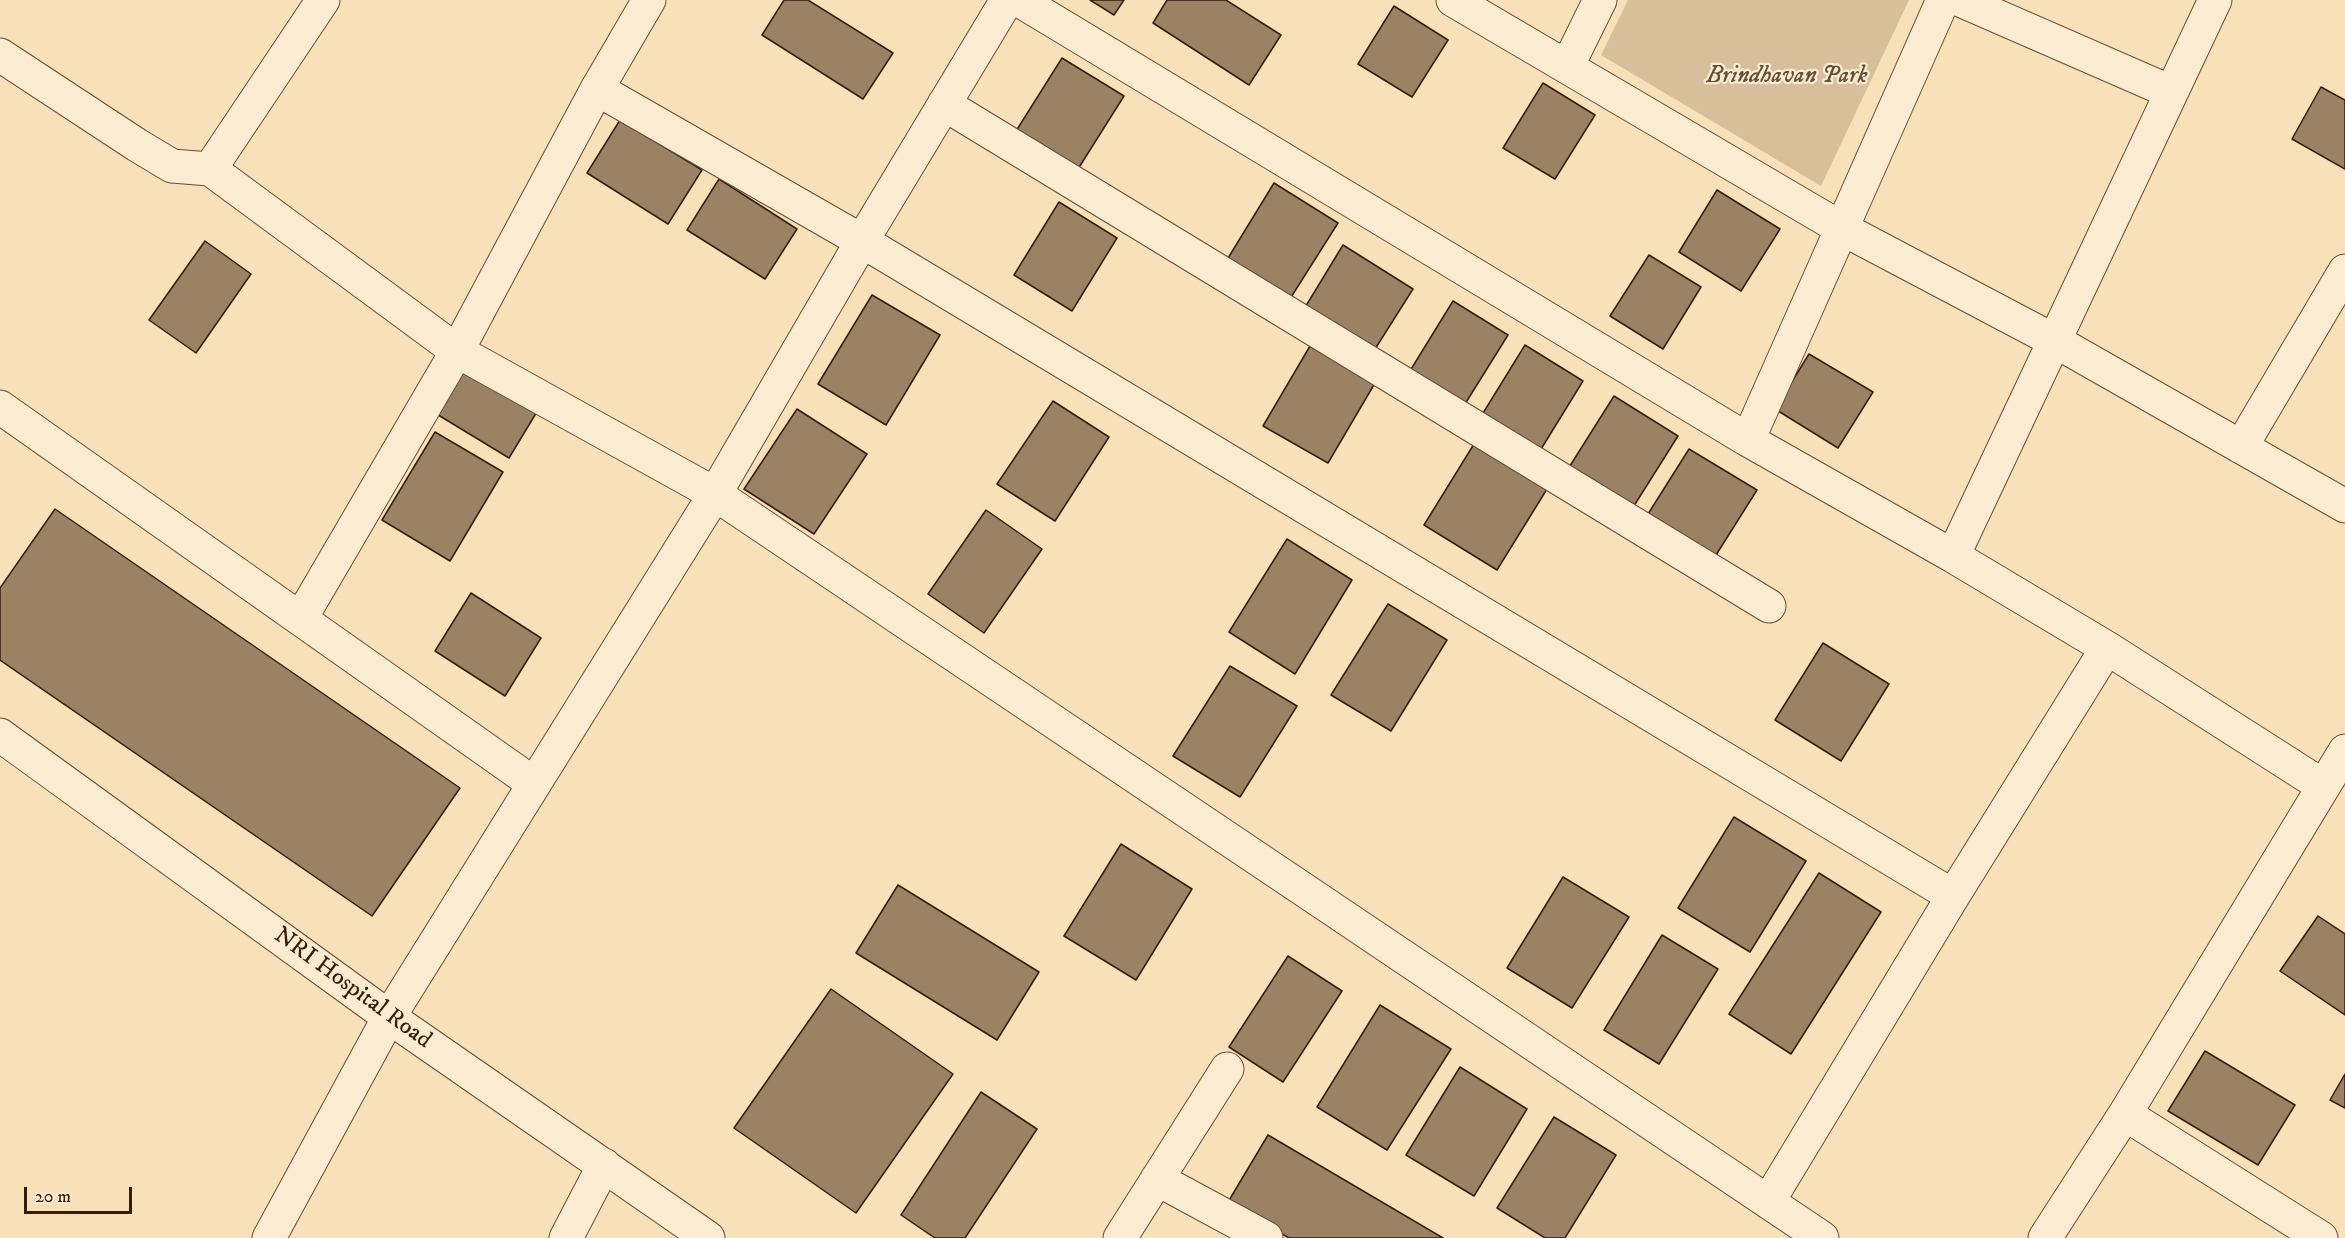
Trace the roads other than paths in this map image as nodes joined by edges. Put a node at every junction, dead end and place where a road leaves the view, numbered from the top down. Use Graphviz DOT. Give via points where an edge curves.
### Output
graph roads {
  1 [pos="323,0"];
  2 [pos="649,0"];
  3 [pos="1007,0"];
  4 [pos="1019,0"];
  5 [pos="1453,0"];
  6 [pos="1600,0"];
  7 [pos="1943,0"];
  8 [pos="1960,0"];
  9 [pos="2215,0"];
  10 [pos="0,55"];
  11 [pos="1567,67"];
  12 [pos="597,89"];
  13 [pos="2171,93"];
  14 [pos="944,104"];
  15 [pos="210,169"];
  16 [pos="1841,228"];
  17 [pos="862,241"];
  18 [pos="2345,271"];
  19 [pos="2055,341"];
  20 [pos="457,351"];
  21 [pos="0,407"];
  22 [pos="1748,440"];
  23 [pos="2241,447"];
  24 [pos="715,494"];
  25 [pos="2345,506"];
  26 [pos="1953,556"];
  27 [pos="1769,606"];
  28 [pos="301,618"];
  29 [pos="2107,648"];
  30 [pos="0,737"];
  31 [pos="2345,751"];
  32 [pos="533,783"];
  33 [pos="2323,786"];
  34 [pos="1953,896"];
  35 [pos="389,1017"];
  36 [pos="1227,1069"];
  37 [pos="2125,1114"];
  38 [pos="604,1165"];
  39 [pos="1157,1179"];
  40 [pos="1768,1202"];
  41 [pos="269,1238"];
  42 [pos="566,1238"];
  43 [pos="708,1238"];
  44 [pos="1120,1238"];
  45 [pos="1266,1238"];
  46 [pos="1822,1238"];
  47 [pos="2045,1238"];
  48 [pos="2321,1238"];
  1 -- 15 [label="street"];
  2 -- 12 [label="street"];
  3 -- 14 [label="street"];
  4 -- 22 [label="street"];
  5 -- 11 [label="street"];
  6 -- 11 [label="street"];
  7 -- 16 [label="street"];
  8 -- 13 [label="street"];
  9 -- 13 [label="street"];
  10 -- 15 [label="street" via="172,166"];
  11 -- 16 [label="street"];
  12 -- 17 [label="street"];
  12 -- 20 [label="street"];
  13 -- 19 [label="street"];
  14 -- 17 [label="street"];
  14 -- 27 [label="street"];
  15 -- 20 [label="street"];
  16 -- 19 [label="street"];
  16 -- 22 [label="street"];
  17 -- 24 [label="street"];
  17 -- 34 [label="street"];
  18 -- 23 [label="street"];
  19 -- 23 [label="street"];
  19 -- 26 [label="street"];
  20 -- 24 [label="street"];
  20 -- 28 [label="street"];
  21 -- 28 [label="street"];
  22 -- 26 [label="street"];
  23 -- 25 [label="street"];
  24 -- 32 [label="street"];
  24 -- 40 [label="street"];
  26 -- 29 [label="street"];
  28 -- 32 [label="street"];
  29 -- 33 [label="street"];
  29 -- 34 [label="street"];
  30 -- 35 [label="street, NRI Hospital Road"];
  31 -- 33 [label="street"];
  32 -- 35 [label="street"];
  33 -- 37 [label="street"];
  34 -- 40 [label="street"];
  35 -- 38 [label="street, NRI Hospital Road"];
  35 -- 41 [label="street"];
  36 -- 39 [label="street"];
  37 -- 47 [label="street"];
  37 -- 48 [label="street"];
  38 -- 42 [label="street"];
  38 -- 43 [label="street, NRI Hospital Road"];
  39 -- 44 [label="street"];
  39 -- 45 [label="street"];
  40 -- 46 [label="street"];
}
